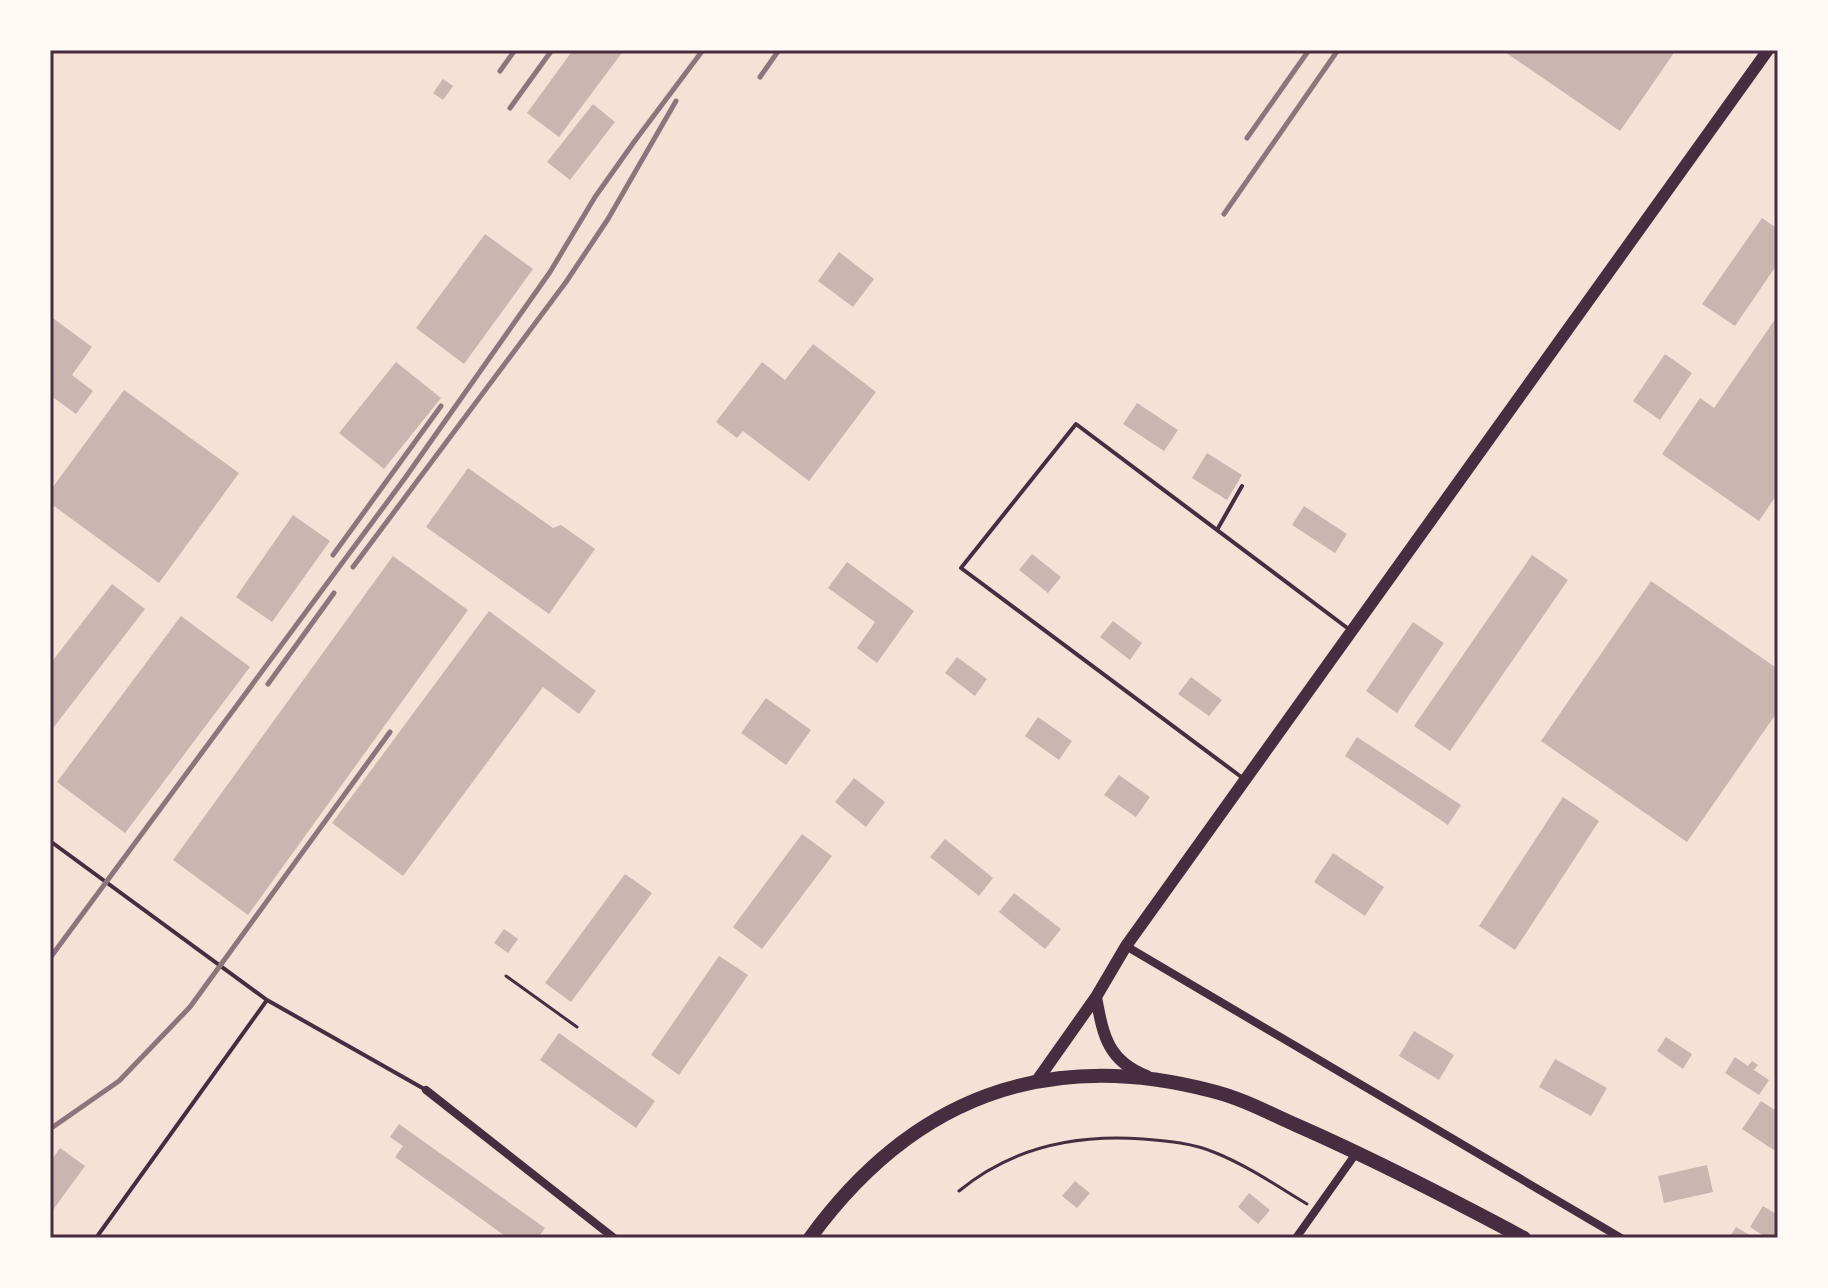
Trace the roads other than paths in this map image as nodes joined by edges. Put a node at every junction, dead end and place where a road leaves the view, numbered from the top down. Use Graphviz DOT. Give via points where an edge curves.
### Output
graph roads {
  1 [pos="1768,50"];
  2 [pos="1242,486"];
  3 [pos="1217,530"];
  4 [pos="1352,631"];
  5 [pos="1246,780"];
  6 [pos="50,841"];
  7 [pos="1126,946"];
  8 [pos="1096,997"];
  9 [pos="267,1000"];
  10 [pos="1153,1078"];
  11 [pos="1036,1082"];
  12 [pos="426,1090"];
  13 [pos="1357,1152"];
  14 [pos="96,1238"];
  15 [pos="614,1238"];
  16 [pos="810,1238"];
  17 [pos="1296,1238"];
  18 [pos="1524,1238"];
  19 [pos="1621,1238"];
  1 -- 4 [label="main road"];
  2 -- 3 [label="lane"];
  3 -- 4 [label="lane"];
  3 -- 5 [label="lane" via="1076,424 961,568"];
  4 -- 5 [label="main road"];
  5 -- 7 [label="main road"];
  6 -- 9 [label="lane"];
  7 -- 8 [label="main road"];
  7 -- 19 [label="street"];
  8 -- 10 [label="main road" via="1111,1049 1135,1071"];
  8 -- 11 [label="main road"];
  9 -- 12 [label="lane"];
  9 -- 14 [label="lane"];
  10 -- 11 [label="main road" via="1098,1075"];
  10 -- 13 [label="main road" via="1214,1091"];
  11 -- 16 [label="main road" via="977,1098 918,1131 865,1174"];
  12 -- 15 [label="street"];
  13 -- 17 [label="street"];
  13 -- 18 [label="main road"];
}
